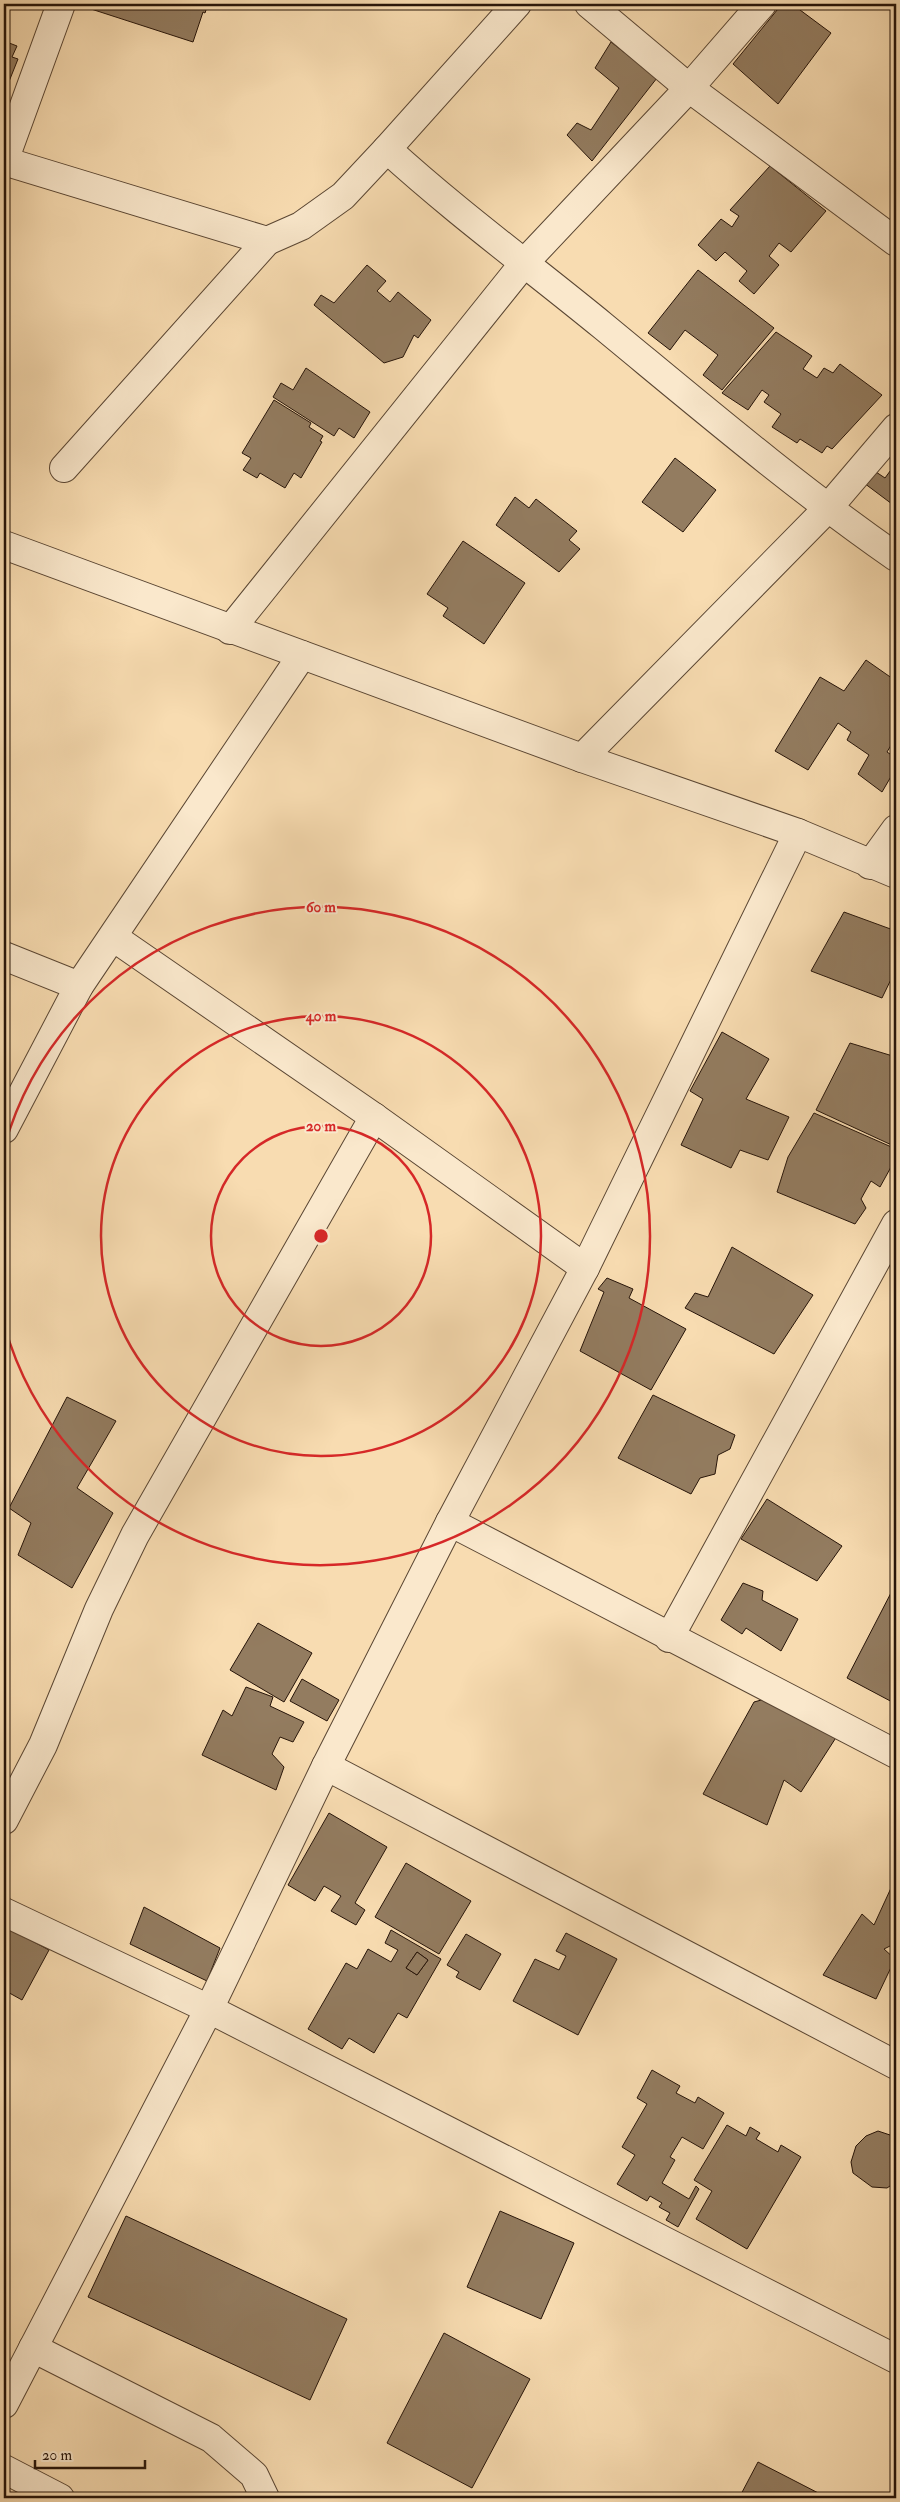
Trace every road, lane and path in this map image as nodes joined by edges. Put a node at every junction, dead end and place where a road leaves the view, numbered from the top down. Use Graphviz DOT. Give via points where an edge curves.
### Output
graph roads {
  1 [pos="61,4"];
  2 [pos="517,4"];
  3 [pos="589,4"];
  4 [pos="762,4"];
  5 [pos="689,88"];
  6 [pos="387,149"];
  7 [pos="4,161"];
  8 [pos="267,241"];
  9 [pos="896,242"];
  10 [pos="525,262"];
  11 [pos="896,428"];
  12 [pos="64,468"];
  13 [pos="827,509"];
  14 [pos="4,545"];
  15 [pos="896,557"];
  16 [pos="230,630"];
  17 [pos="302,654"];
  18 [pos="582,758"];
  19 [pos="896,829"];
  20 [pos="798,834"];
  21 [pos="870,865"];
  22 [pos="896,874"];
  23 [pos="113,937"];
  24 [pos="4,956"];
  25 [pos="79,986"];
  26 [pos="374,1117"];
  27 [pos="4,1129"];
  28 [pos="896,1224"];
  29 [pos="585,1268"];
  30 [pos="450,1522"];
  31 [pos="669,1638"];
  32 [pos="896,1754"];
  33 [pos="326,1766"];
  34 [pos="4,1820"];
  35 [pos="4,1912"];
  36 [pos="209,2009"];
  37 [pos="896,2065"];
  38 [pos="33,2348"];
  39 [pos="896,2359"];
  40 [pos="4,2404"];
  41 [pos="4,2469"];
  42 [pos="60,2498"];
  43 [pos="265,2498"];
  1 -- 7 [label="street"];
  2 -- 6 [label="street"];
  3 -- 5 [label="street"];
  4 -- 5 [label="street"];
  5 -- 9 [label="street"];
  5 -- 10 [label="street"];
  6 -- 8 [label="street" via="343,196 301,226"];
  6 -- 10 [label="street" via="434,192"];
  7 -- 8 [label="street"];
  8 -- 12 [label="street"];
  10 -- 13 [label="street"];
  10 -- 16 [label="street"];
  11 -- 13 [label="street"];
  13 -- 15 [label="street"];
  13 -- 18 [label="street"];
  14 -- 16 [label="street"];
  16 -- 17 [label="street"];
  17 -- 18 [label="street"];
  17 -- 23 [label="street"];
  18 -- 20 [label="street"];
  19 -- 21 [label="street"];
  20 -- 21 [label="street"];
  20 -- 29 [label="street"];
  21 -- 22 [label="street"];
  23 -- 25 [label="street"];
  23 -- 26 [label="street"];
  24 -- 25 [label="street"];
  25 -- 27 [label="street"];
  26 -- 29 [label="street"];
  26 -- 34 [label="street" via="135,1535 43,1745"];
  28 -- 31 [label="street"];
  29 -- 30 [label="street"];
  30 -- 31 [label="street"];
  30 -- 33 [label="street"];
  31 -- 32 [label="street"];
  33 -- 36 [label="street"];
  33 -- 37 [label="street"];
  35 -- 36 [label="street"];
  36 -- 38 [label="street"];
  36 -- 39 [label="street"];
  38 -- 40 [label="street"];
  38 -- 43 [label="street" via="211,2438 254,2475"];
  41 -- 42 [label="street"];
}
